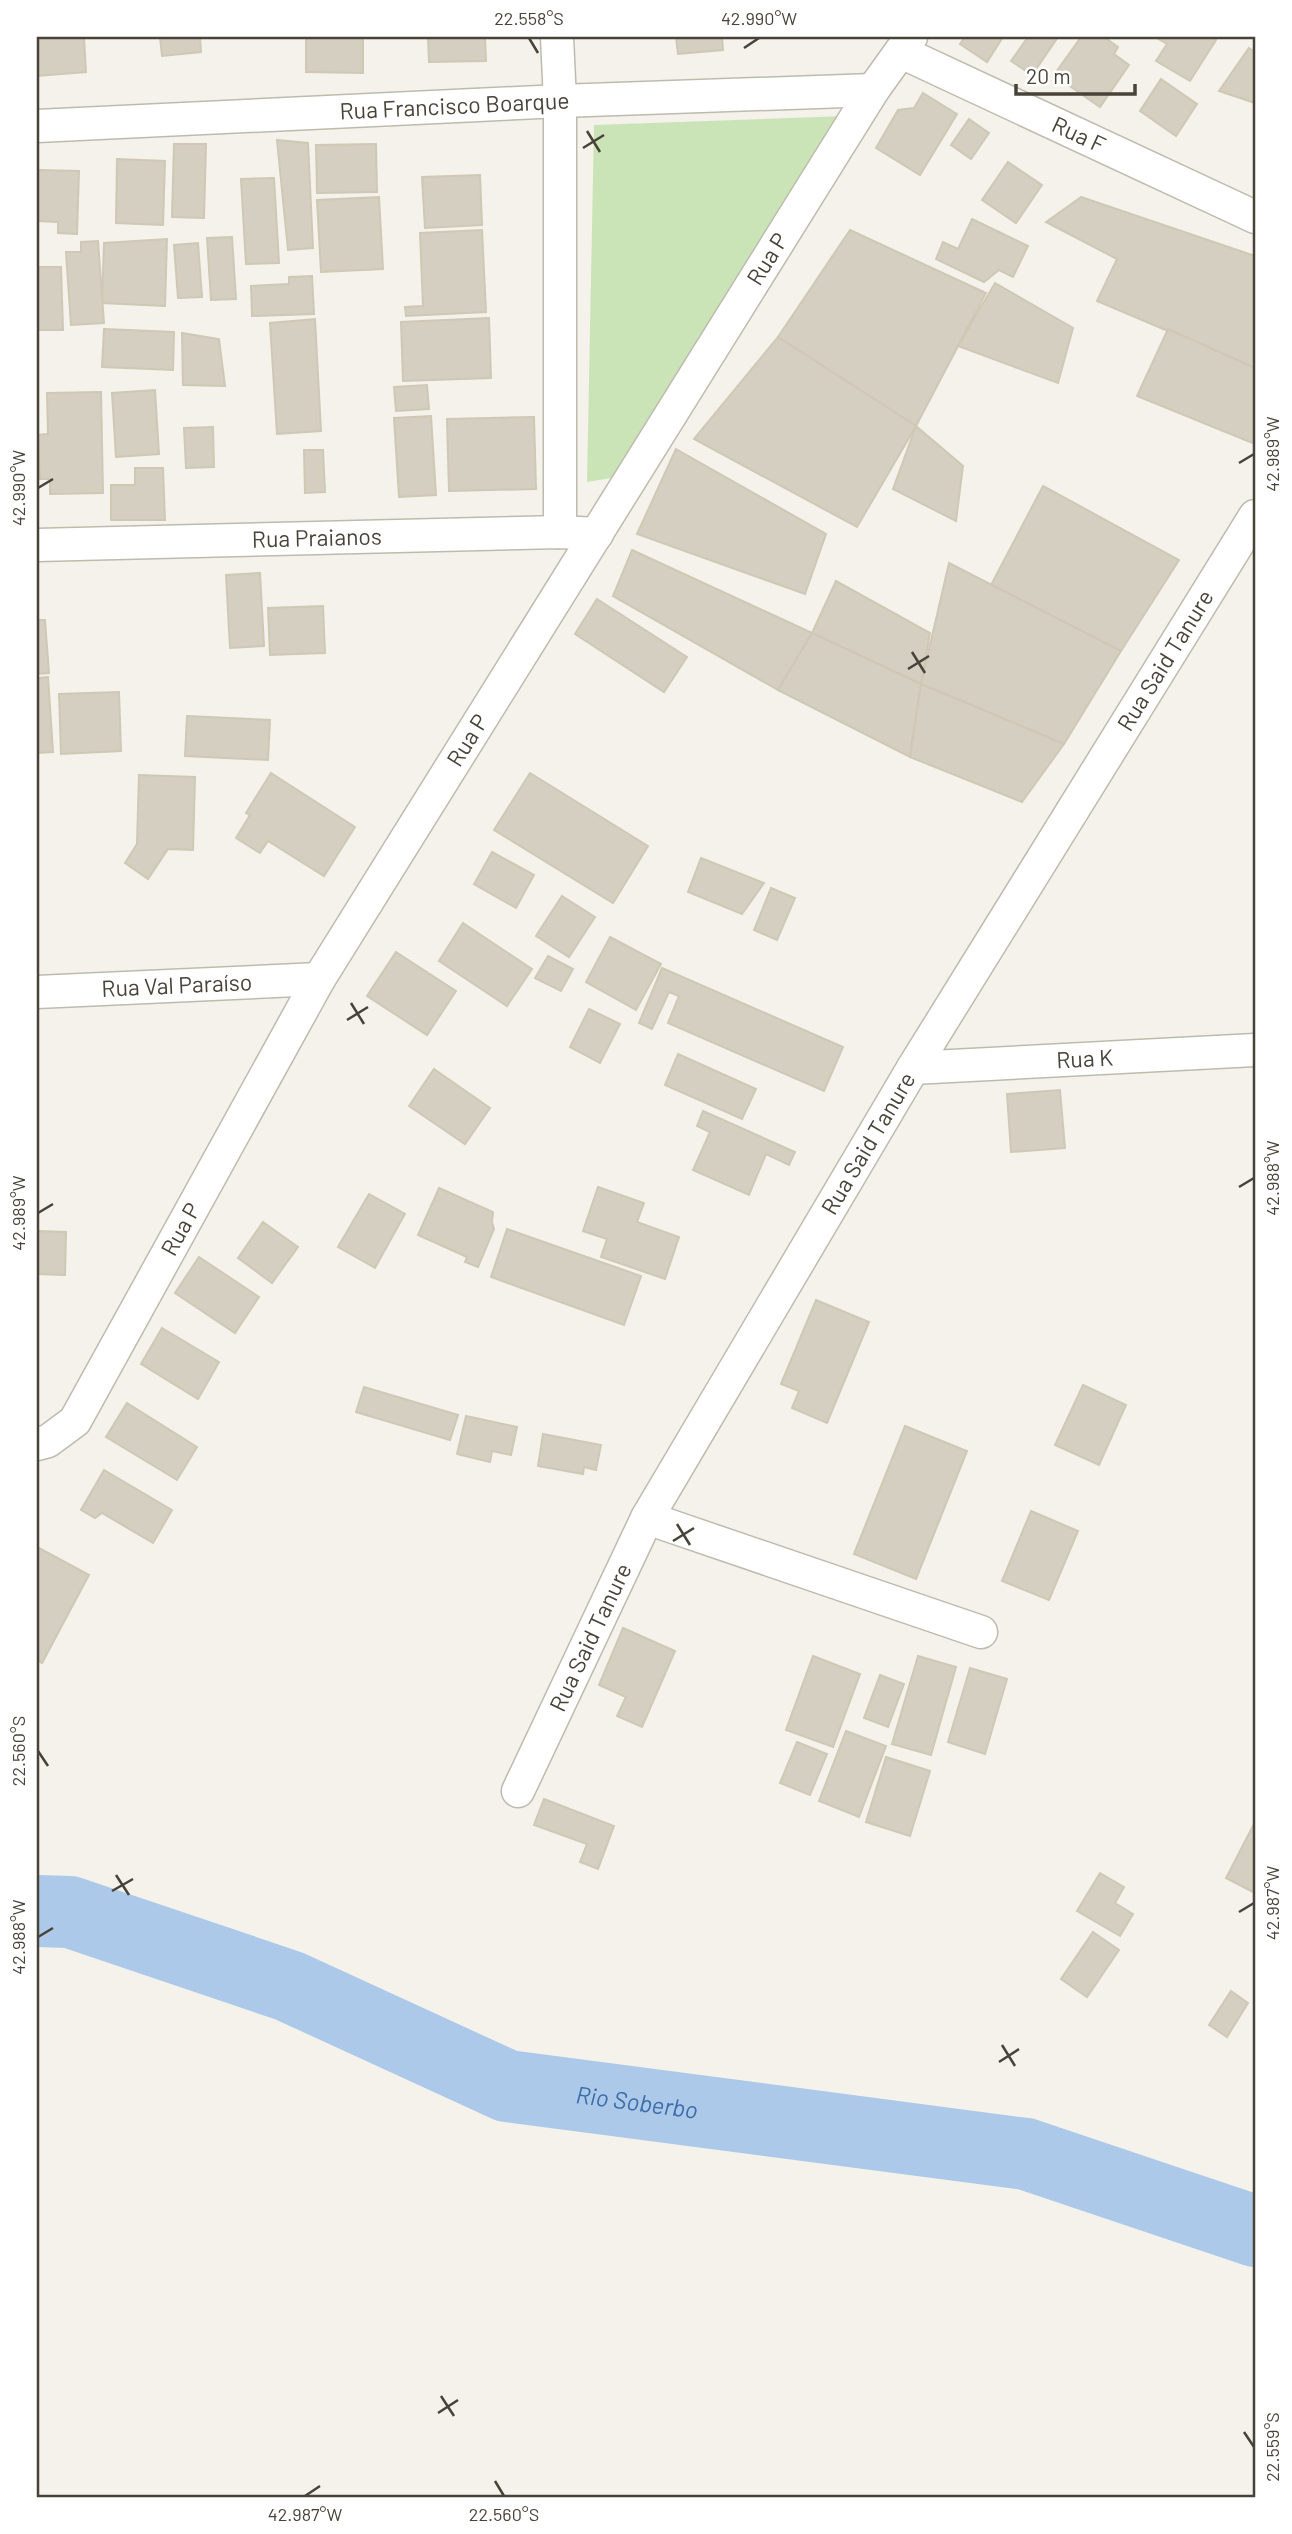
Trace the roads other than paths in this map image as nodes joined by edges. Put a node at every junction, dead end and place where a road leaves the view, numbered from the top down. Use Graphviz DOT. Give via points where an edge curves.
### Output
graph roads {
  1 [pos="557,37"];
  2 [pos="906,45"];
  3 [pos="873,90"];
  4 [pos="561,101"];
  5 [pos="37,127"];
  6 [pos="1255,217"];
  7 [pos="1255,516"];
  8 [pos="560,532"];
  9 [pos="597,534"];
  10 [pos="37,545"];
  11 [pos="318,979"];
  12 [pos="37,992"];
  13 [pos="1255,1050"];
  14 [pos="913,1068"];
  15 [pos="37,1444"];
  16 [pos="647,1518"];
  17 [pos="981,1632"];
  18 [pos="519,1791"];
  1 -- 4 [label="street"];
  2 -- 3 [label="street, Rua P"];
  2 -- 6 [label="street, Rua F"];
  3 -- 4 [label="street, Rua Francisco Boarque"];
  3 -- 9 [label="street, Rua P"];
  4 -- 5 [label="street, Rua Francisco Boarque"];
  4 -- 8 [label="street"];
  7 -- 14 [label="street, Rua Said Tanure"];
  8 -- 9 [label="street, Rua Praianos"];
  8 -- 10 [label="street, Rua Praianos"];
  9 -- 11 [label="street, Rua P"];
  11 -- 12 [label="street, Rua Val Paraíso"];
  11 -- 15 [label="street, Rua P" via="75,1421"];
  13 -- 14 [label="street, Rua K"];
  14 -- 16 [label="street, Rua Said Tanure"];
  16 -- 17 [label="street"];
  16 -- 18 [label="street, Rua Said Tanure"];
}
